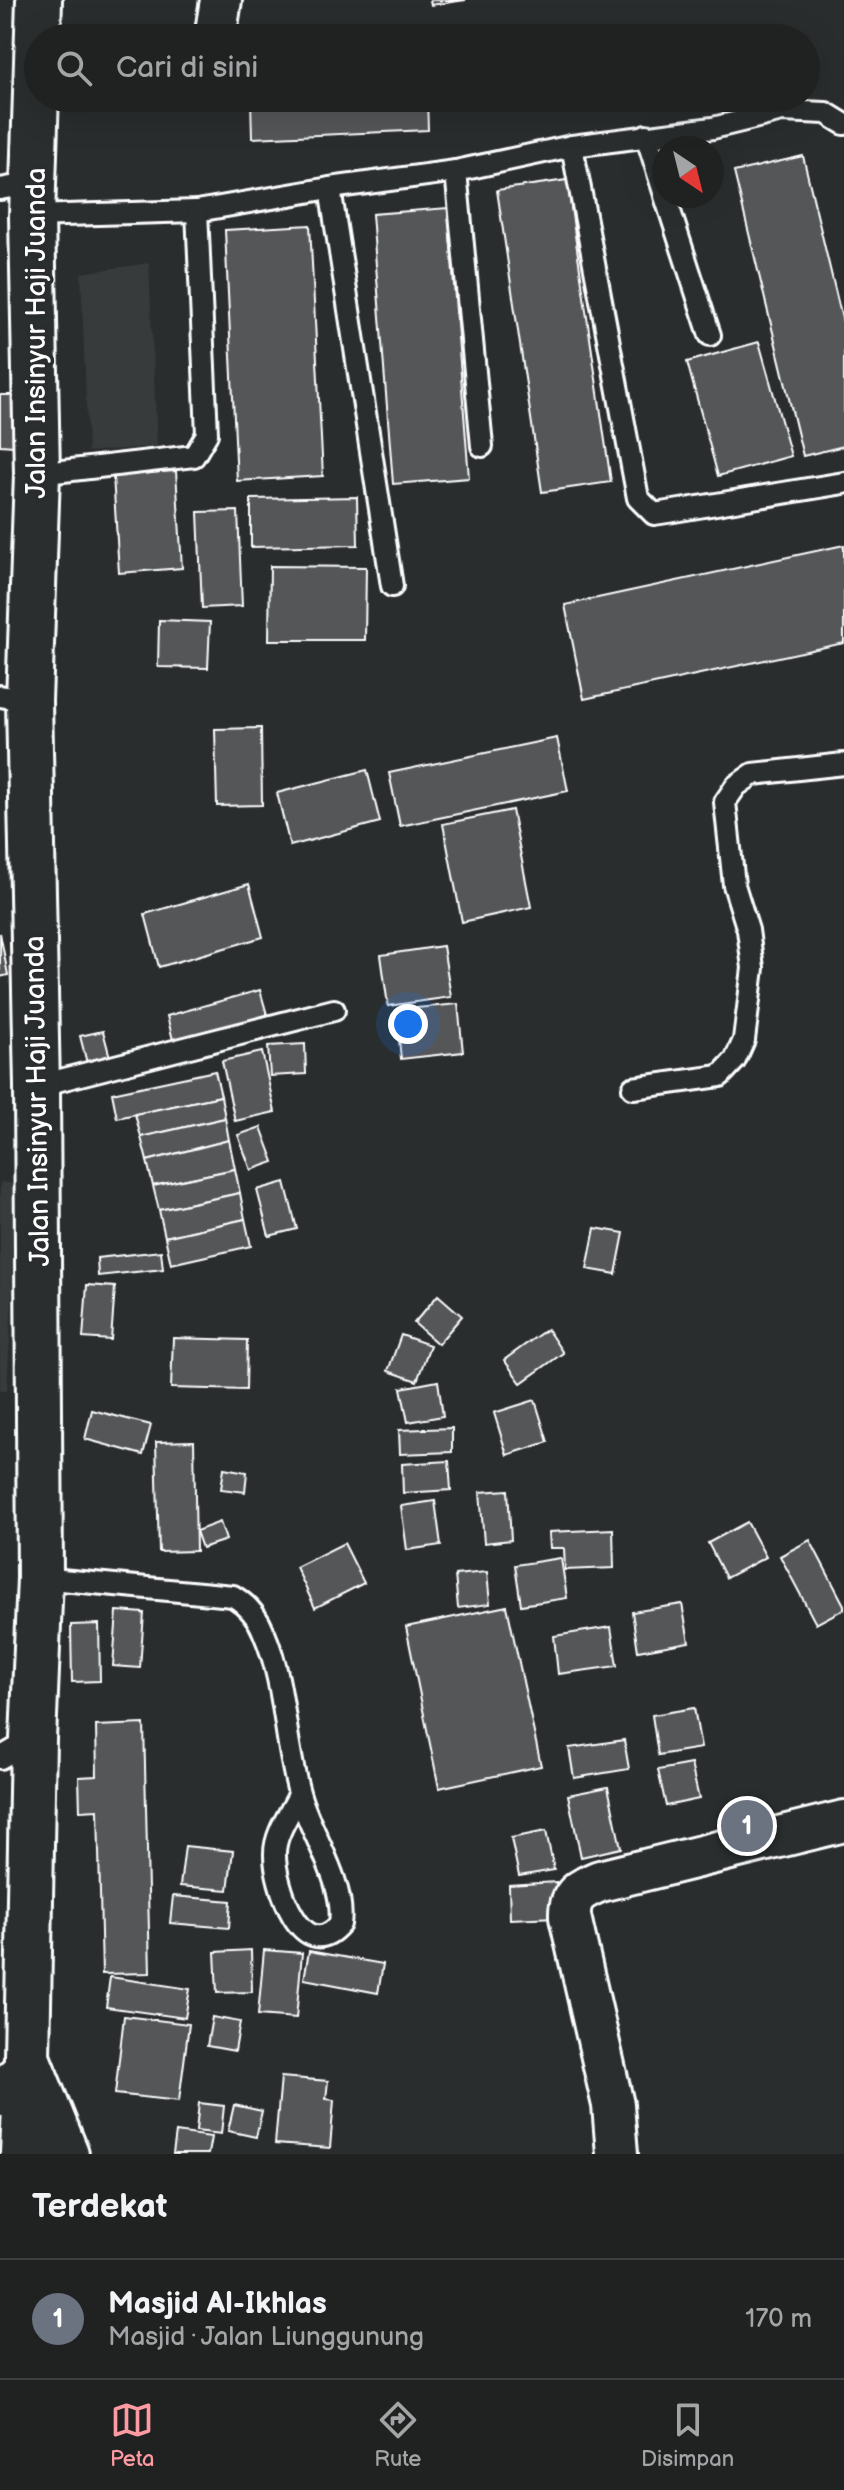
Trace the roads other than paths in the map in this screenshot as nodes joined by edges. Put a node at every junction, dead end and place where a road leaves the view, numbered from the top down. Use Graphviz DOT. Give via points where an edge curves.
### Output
graph roads {
  1 [pos="39,0"];
  2 [pos="221,0"];
  3 [pos="37,24"];
  4 [pos="217,24"];
  5 [pos="29,112"];
  6 [pos="778,112"];
  7 [pos="804,112"];
  8 [pos="844,124"];
  9 [pos="646,135"];
  10 [pos="572,146"];
  11 [pos="652,154"];
  12 [pos="456,171"];
  13 [pos="330,188"];
  14 [pos="22,196"];
  15 [pos="669,208"];
  16 [pos="197,211"];
  17 [pos="710,335"];
  18 [pos="482,446"];
  19 [pos="37,474"];
  20 [pos="844,483"];
  21 [pos="392,586"];
  22 [pos="14,699"];
  23 [pos="844,764"];
  24 [pos="334,1010"];
  25 [pos="37,1086"];
  26 [pos="633,1088"];
  27 [pos="40,1578"];
  28 [pos="16,1748"];
  29 [pos="299,1795"];
  30 [pos="844,1821"];
  31 [pos="17,2074"];
  32 [pos="23,2154"];
  33 [pos="66,2154"];
  34 [pos="617,2154"];
  1 -- 3 [label="main road, Jalan Insinyur Haji Juanda"];
  2 -- 4 [label="street"];
  5 -- 14 [label="main road, Jalan Insinyur Haji Juanda"];
  6 -- 9 [label="lane" via="713,128"];
  7 -- 8 [label="lane" via="826,113"];
  9 -- 10 [label="lane"];
  9 -- 11 [label="lane"];
  10 -- 12 [label="lane"];
  10 -- 20 [label="lane" via="638,498 645,507 654,514"];
  12 -- 13 [label="lane"];
  12 -- 18 [label="lane"];
  13 -- 16 [label="lane"];
  13 -- 21 [label="lane"];
  14 -- 16 [label="lane"];
  14 -- 19 [label="main road, Jalan Insinyur Haji Juanda"];
  15 -- 17 [label="lane"];
  16 -- 19 [label="lane" via="207,434 194,456"];
  19 -- 22 [label="main road, Jalan Insinyur Haji Juanda"];
  22 -- 25 [label="main road, Jalan Insinyur Haji Juanda"];
  23 -- 26 [label="lane" via="753,774 725,802 734,885 753,968 744,1040 720,1076"];
  24 -- 25 [label="lane"];
  25 -- 27 [label="main road, Jalan Insinyur Haji Juanda"];
  27 -- 28 [label="main road, Jalan Insinyur Haji Juanda"];
  27 -- 29 [label="lane" via="233,1596 246,1604 271,1651"];
  28 -- 31 [label="main road, Jalan Insinyur Haji Juanda"];
  29 -- 29 [label="lane" via="276,1842 276,1866 293,1920 322,1937 340,1924 340,1900"];
  30 -- 34 [label="street" via="600,1881 576,1893 570,1917 613,2105"];
  31 -- 32 [label="main road, Jalan Insinyur Haji Juanda"];
  31 -- 33 [label="main road"];
}
